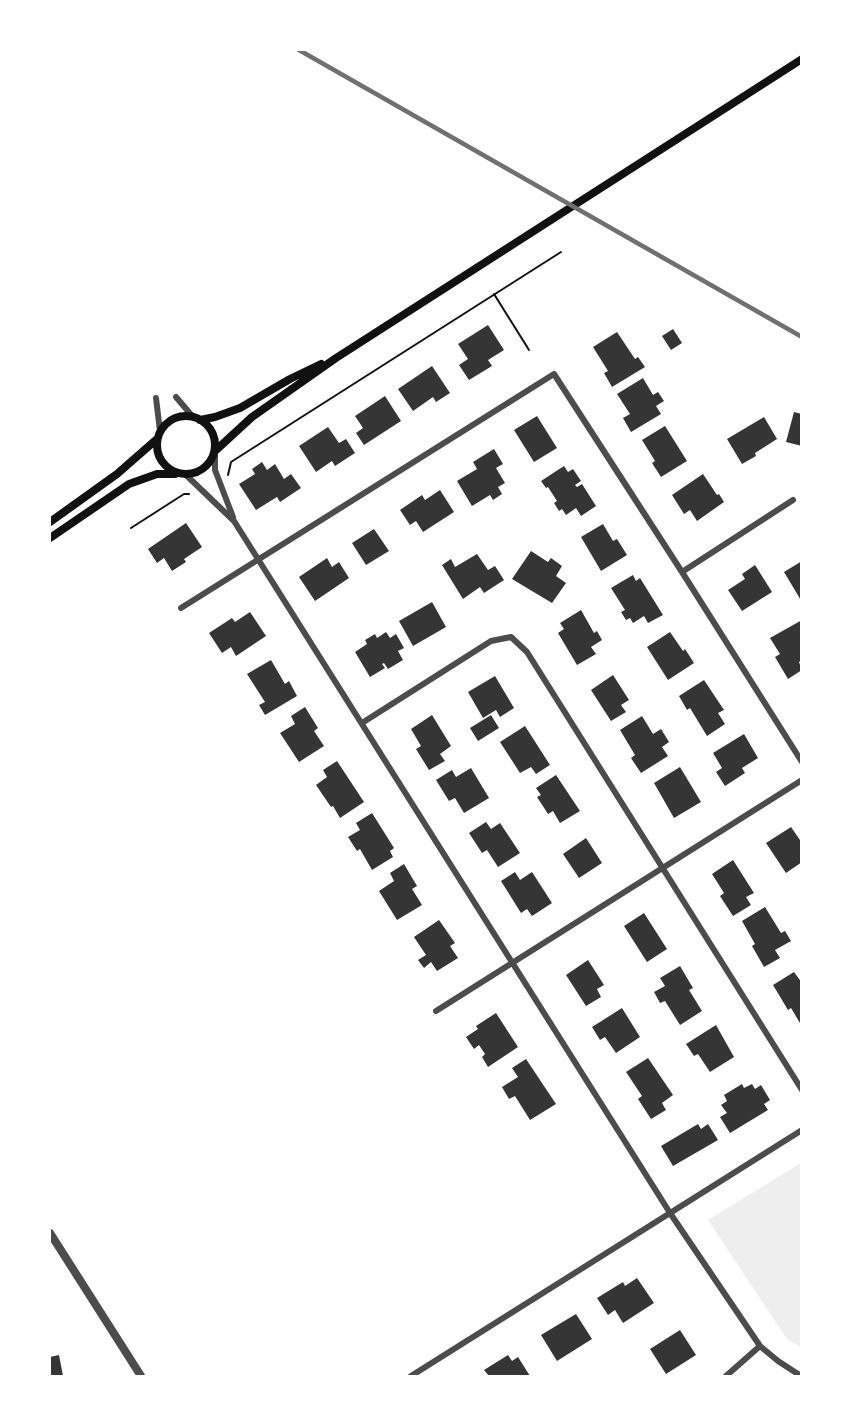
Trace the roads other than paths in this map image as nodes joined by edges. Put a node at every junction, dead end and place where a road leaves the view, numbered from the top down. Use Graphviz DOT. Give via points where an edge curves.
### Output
graph roads {
  1 [pos="801,59"];
  2 [pos="336,358"];
  3 [pos="176,397"];
  4 [pos="156,398"];
  5 [pos="197,418"];
  6 [pos="159,435"];
  7 [pos="215,451"];
  8 [pos="182,474"];
  9 [pos="793,500"];
  10 [pos="234,520"];
  11 [pos="50,522"];
  12 [pos="50,538"];
  13 [pos="259,559"];
  14 [pos="682,572"];
  15 [pos="181,609"];
  16 [pos="362,723"];
  17 [pos="801,762"];
  18 [pos="801,780"];
  19 [pos="662,869"];
  20 [pos="512,963"];
  21 [pos="436,1011"];
  22 [pos="801,1090"];
  23 [pos="801,1130"];
  24 [pos="670,1212"];
  25 [pos="50,1233"];
  26 [pos="760,1346"];
  27 [pos="141,1377"];
  28 [pos="411,1377"];
  29 [pos="726,1377"];
  30 [pos="801,1377"];
  1 -- 2 [label="main road"];
  2 -- 5 [label="main road" via="290,378 235,411"];
  2 -- 7 [label="main road" via="252,417"];
  3 -- 5 [label="street"];
  4 -- 6 [label="street"];
  5 -- 6 [label="main road" via="171,420"];
  5 -- 7 [label="main road" via="211,429"];
  6 -- 8 [label="main road" via="156,446 160,460 171,471"];
  6 -- 11 [label="main road" via="117,474"];
  7 -- 8 [label="main road" via="201,470"];
  7 -- 10 [label="street" via="214,470"];
  8 -- 10 [label="street"];
  8 -- 12 [label="main road" via="157,474 129,484"];
  9 -- 14 [label="street"];
  10 -- 13 [label="street"];
  13 -- 14 [label="street" via="554,374"];
  13 -- 15 [label="street"];
  13 -- 16 [label="street"];
  14 -- 17 [label="street"];
  16 -- 19 [label="street" via="491,641 511,637 527,652"];
  16 -- 20 [label="street"];
  18 -- 19 [label="street"];
  19 -- 20 [label="street"];
  19 -- 22 [label="street"];
  20 -- 21 [label="street"];
  20 -- 24 [label="street"];
  23 -- 24 [label="street"];
  24 -- 26 [label="street"];
  24 -- 28 [label="street"];
  25 -- 27 [label="street"];
  26 -- 29 [label="street"];
  26 -- 30 [label="street"];
}
